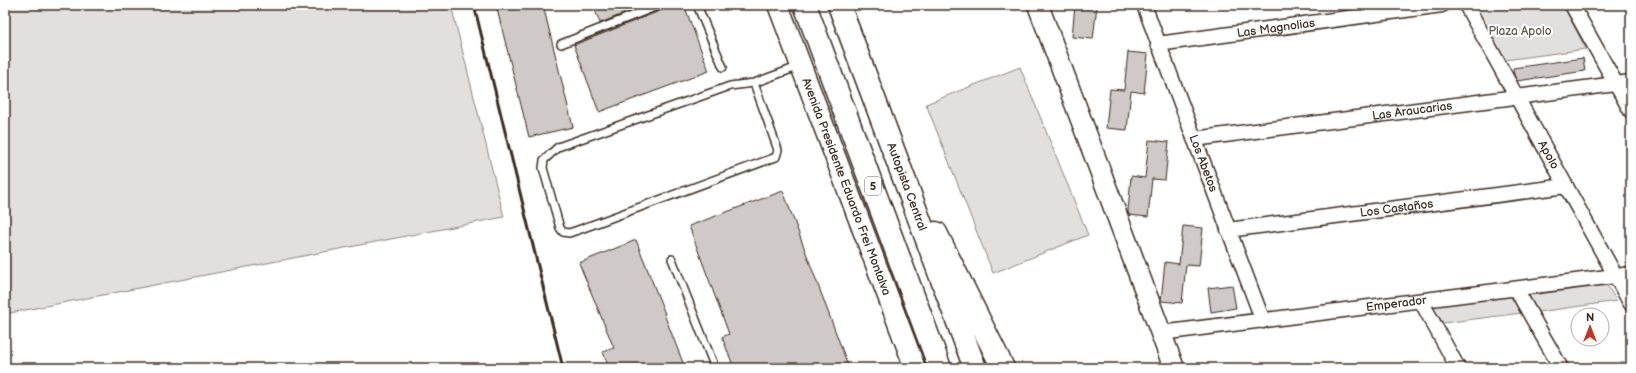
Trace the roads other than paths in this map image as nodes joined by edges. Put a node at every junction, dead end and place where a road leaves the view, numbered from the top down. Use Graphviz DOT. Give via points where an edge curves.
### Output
graph roads {
  1 [pos="660,5"];
  2 [pos="697,5"];
  3 [pos="778,5"];
  4 [pos="806,5"];
  5 [pos="839,5"];
  6 [pos="1038,5"];
  7 [pos="1144,5"];
  8 [pos="1442,5"];
  9 [pos="1466,5"];
  10 [pos="1572,5"];
  11 [pos="560,44"];
  12 [pos="1158,44"];
  13 [pos="800,66"];
  14 [pos="723,67"];
  15 [pos="1631,82"];
  16 [pos="754,83"];
  17 [pos="1616,83"];
  18 [pos="1516,96"];
  19 [pos="1631,111"];
  20 [pos="1194,139"];
  21 [pos="906,183"];
  22 [pos="1566,186"];
  23 [pos="1228,230"];
  24 [pos="672,258"];
  25 [pos="1631,274"];
  26 [pos="1615,276"];
  27 [pos="1516,289"];
  28 [pos="1421,301"];
  29 [pos="1631,304"];
  30 [pos="1262,321"];
  31 [pos="1161,333"];
  32 [pos="715,368"];
  33 [pos="915,368"];
  34 [pos="940,368"];
  35 [pos="975,368"];
  36 [pos="1003,368"];
  37 [pos="1174,368"];
  38 [pos="1458,368"];
  39 [pos="1561,368"];
  1 -- 11 [label="lane"];
  2 -- 14 [label="lane"];
  3 -- 13 [label="main road, Avenida Presidente Eduardo Frei Montalva"];
  4 -- 34 [label="highway, 5"];
  5 -- 21 [label="highway, Autopista Central"];
  6 -- 31 [label="main road"];
  7 -- 12 [label="street, Los Abetos"];
  8 -- 12 [label="street, Las Magnolias"];
  9 -- 18 [label="street, Apolo"];
  10 -- 17 [label="street"];
  12 -- 20 [label="street, Los Abetos"];
  13 -- 16 [label="lane"];
  13 -- 33 [label="main road, Avenida Presidente Eduardo Frei Montalva"];
  15 -- 17 [label="street, Las Araucarias"];
  16 -- 16 [label="lane" via="778,150 776,157 578,230 562,232 543,168 544,160 550,153 558,147 730,86"];
  17 -- 18 [label="street, Las Araucarias"];
  17 -- 19 [label="street"];
  18 -- 20 [label="street, Las Araucarias"];
  18 -- 22 [label="street, Apolo"];
  20 -- 23 [label="street, Los Abetos"];
  21 -- 35 [label="highway, Autopista Central"];
  21 -- 36 [label="highway" via="948,254"];
  22 -- 23 [label="street, Los Castaños"];
  22 -- 26 [label="street, Apolo"];
  23 -- 30 [label="street, Los Abetos"];
  24 -- 32 [label="lane"];
  25 -- 26 [label="street, Emperador"];
  26 -- 27 [label="street, Emperador"];
  26 -- 29 [label="street, Apolo"];
  27 -- 28 [label="street, Emperador"];
  27 -- 39 [label="street"];
  28 -- 30 [label="street, Emperador"];
  28 -- 38 [label="street"];
  30 -- 31 [label="street, Emperador"];
  31 -- 37 [label="main road"];
}
